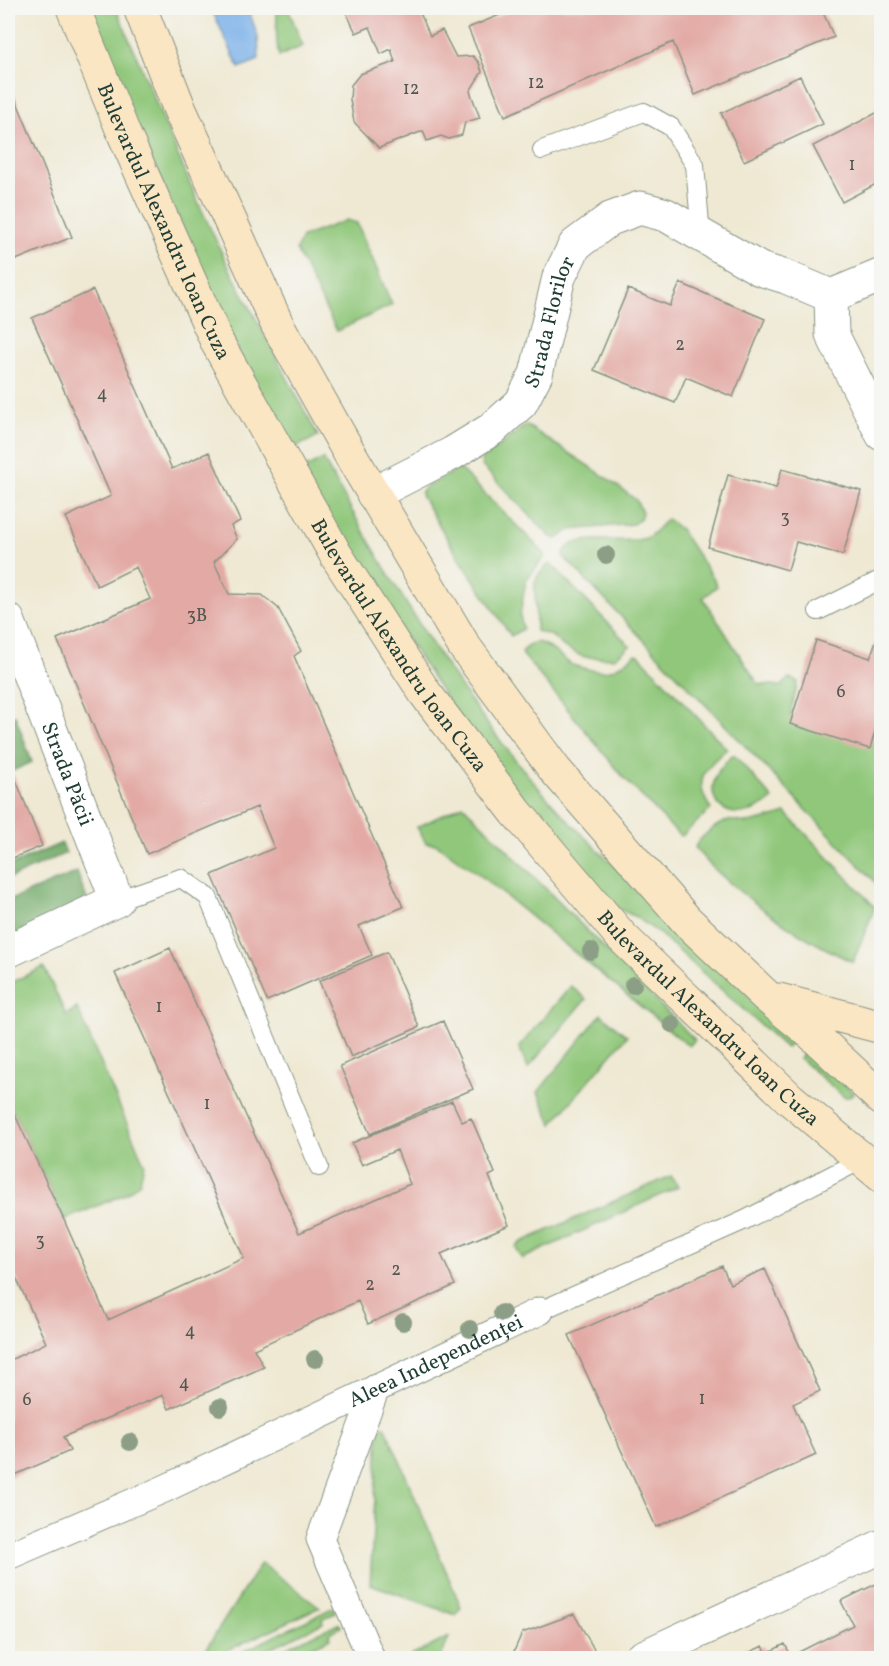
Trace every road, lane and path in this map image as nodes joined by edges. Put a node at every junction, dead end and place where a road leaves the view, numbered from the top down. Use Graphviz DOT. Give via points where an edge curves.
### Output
graph roads {
  1 [pos="73,8"];
  2 [pos="140,8"];
  3 [pos="543,150"];
  4 [pos="701,236"];
  5 [pos="882,275"];
  6 [pos="831,296"];
  7 [pos="882,434"];
  8 [pos="373,494"];
  9 [pos="882,579"];
  10 [pos="818,611"];
  11 [pos="11,641"];
  12 [pos="117,900"];
  13 [pos="8,951"];
  14 [pos="766,996"];
  15 [pos="882,1027"];
  16 [pos="882,1099"];
  17 [pos="319,1167"];
  18 [pos="871,1168"];
  19 [pos="540,1311"];
  20 [pos="376,1388"];
  21 [pos="882,1546"];
  22 [pos="8,1556"];
  23 [pos="371,1659"];
  24 [pos="641,1659"];
  1 -- 18 [label="main road, Bulevardul Alexandru Ioan Cuza" via="124,134 218,344 336,555 425,693 516,812 621,936 790,1099"];
  2 -- 8 [label="main road" via="180,110 277,324"];
  3 -- 4 [label="lane" via="644,112 671,127 695,165"];
  4 -- 6 [label="street, Strada Florilor" via="760,269"];
  4 -- 8 [label="street, Strada Florilor" via="666,215 640,208 610,219 575,245 559,277 536,374 521,403 492,429"];
  5 -- 6 [label="street"];
  6 -- 7 [label="street" via="832,334"];
  8 -- 14 [label="main road" via="464,646 555,770 687,921"];
  9 -- 10 [label="lane"];
  11 -- 12 [label="street, Strada Păcii"];
  12 -- 13 [label="street"];
  12 -- 17 [label="lane" via="181,878 208,897"];
  14 -- 15 [label="main road"];
  14 -- 16 [label="main road"];
  18 -- 19 [label="lane, Aleea Independenței"];
  19 -- 20 [label="street, Aleea Independenței"];
  20 -- 22 [label="street, Aleea Independenței" via="164,1489"];
  20 -- 23 [label="street" via="320,1539"];
  21 -- 24 [label="street"];
}
